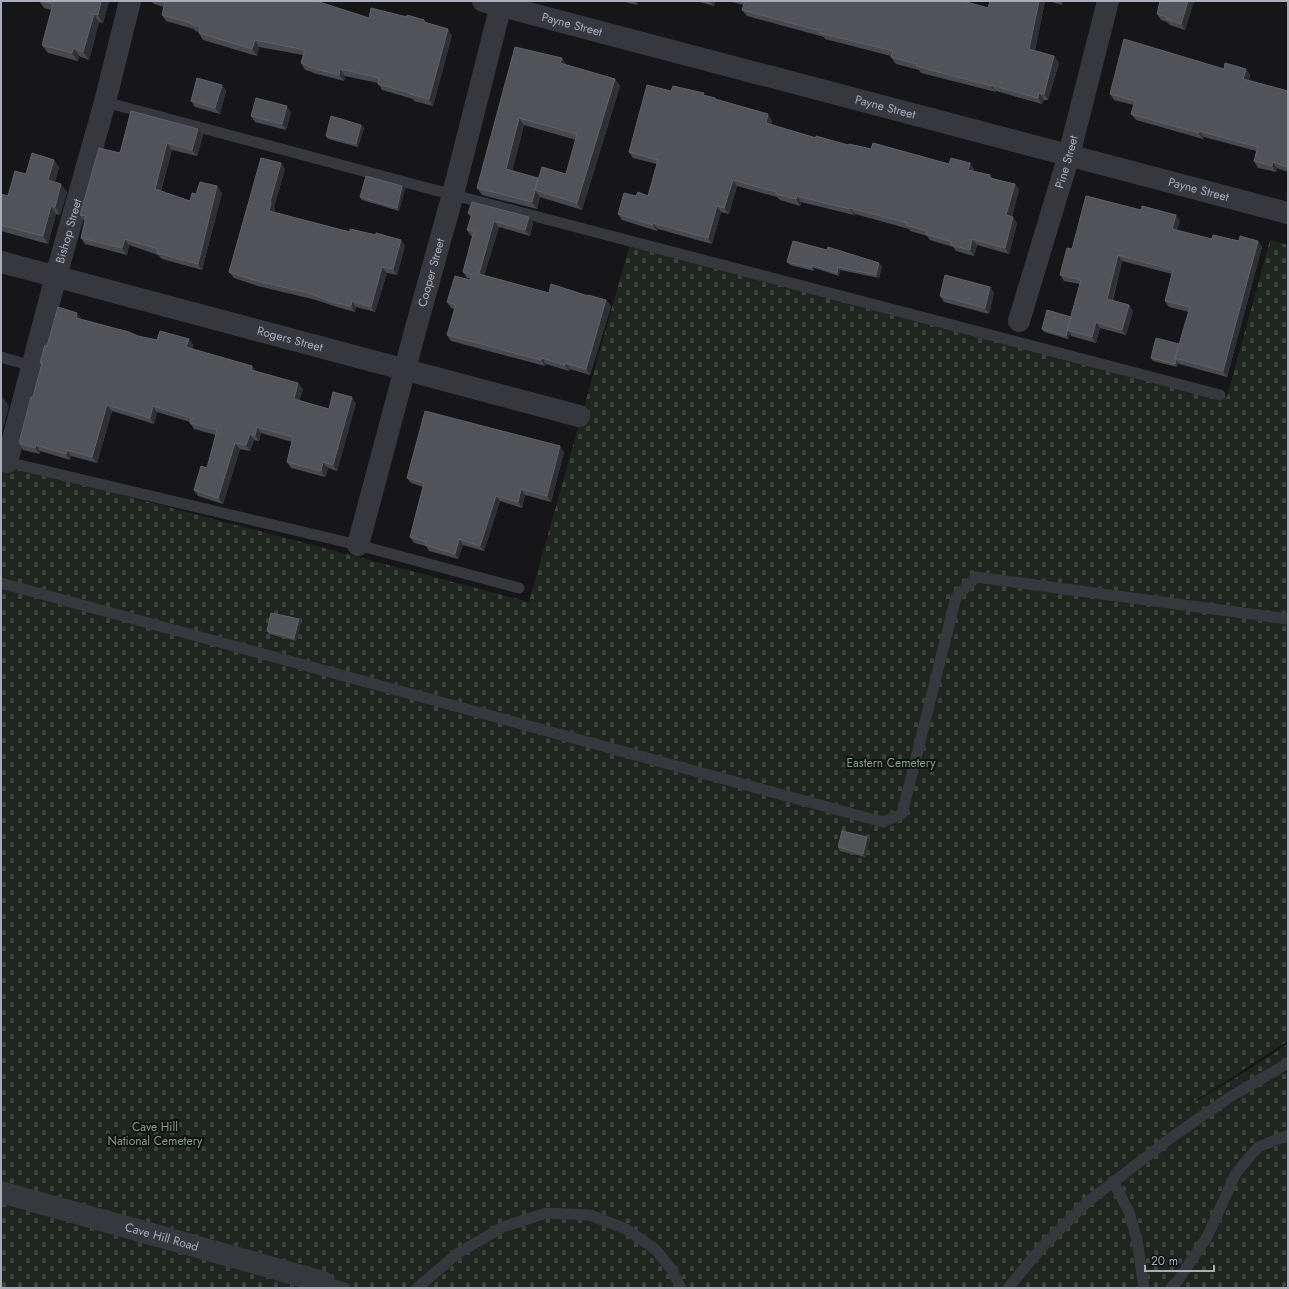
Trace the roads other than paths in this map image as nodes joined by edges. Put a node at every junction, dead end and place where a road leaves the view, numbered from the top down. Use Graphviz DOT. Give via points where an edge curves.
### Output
graph roads {
  1 [pos="130,1"];
  2 [pos="1108,1"];
  3 [pos="495,3"];
  4 [pos="105,102"];
  5 [pos="1069,155"];
  6 [pos="453,194"];
  7 [pos="1288,213"];
  8 [pos="1,262"];
  9 [pos="56,276"];
  10 [pos="1020,321"];
  11 [pos="1015,342"];
  12 [pos="1,357"];
  13 [pos="32,366"];
  14 [pos="404,370"];
  15 [pos="1220,395"];
  16 [pos="579,416"];
  17 [pos="7,462"];
  18 [pos="358,544"];
  19 [pos="1,583"];
  20 [pos="519,588"];
  21 [pos="1288,619"];
  22 [pos="1288,1063"];
  23 [pos="1288,1137"];
  24 [pos="1113,1182"];
  25 [pos="1,1192"];
  26 [pos="323,1282"];
  27 [pos="345,1288"];
  28 [pos="417,1288"];
  29 [pos="681,1288"];
  30 [pos="1008,1288"];
  31 [pos="1144,1288"];
  32 [pos="1171,1288"];
  1 -- 4 [label="street, Bishop Street"];
  2 -- 5 [label="street, Pine Street"];
  3 -- 5 [label="street, Payne Street"];
  3 -- 6 [label="street, Cooper Street"];
  4 -- 6 [label="lane"];
  4 -- 9 [label="street, Bishop Street"];
  5 -- 7 [label="street, Payne Street"];
  5 -- 10 [label="street, Pine Street"];
  6 -- 11 [label="lane"];
  6 -- 14 [label="street, Cooper Street"];
  8 -- 9 [label="street, Rogers Street"];
  9 -- 13 [label="street, Bishop Street"];
  9 -- 14 [label="street, Rogers Street"];
  10 -- 11 [label="lane"];
  11 -- 15 [label="lane"];
  12 -- 13 [label="lane"];
  13 -- 17 [label="street, Bishop Street"];
  14 -- 16 [label="street, Rogers Street"];
  14 -- 18 [label="street, Cooper Street"];
  17 -- 18 [label="lane"];
  18 -- 20 [label="lane"];
  19 -- 21 [label="lane" via="883,822 902,814 956,597 976,577"];
  22 -- 24 [label="lane" via="1230,1097"];
  23 -- 32 [label="lane" via="1258,1147 1236,1173 1207,1237"];
  24 -- 30 [label="lane" via="1086,1203 1041,1248"];
  24 -- 31 [label="lane" via="1128,1212 1137,1240"];
  25 -- 26 [label="street, Cave Hill Road"];
  26 -- 27 [label="lane"];
  28 -- 29 [label="lane" via="458,1253 503,1227 546,1213 590,1214 626,1229 655,1249 672,1270"];
}
